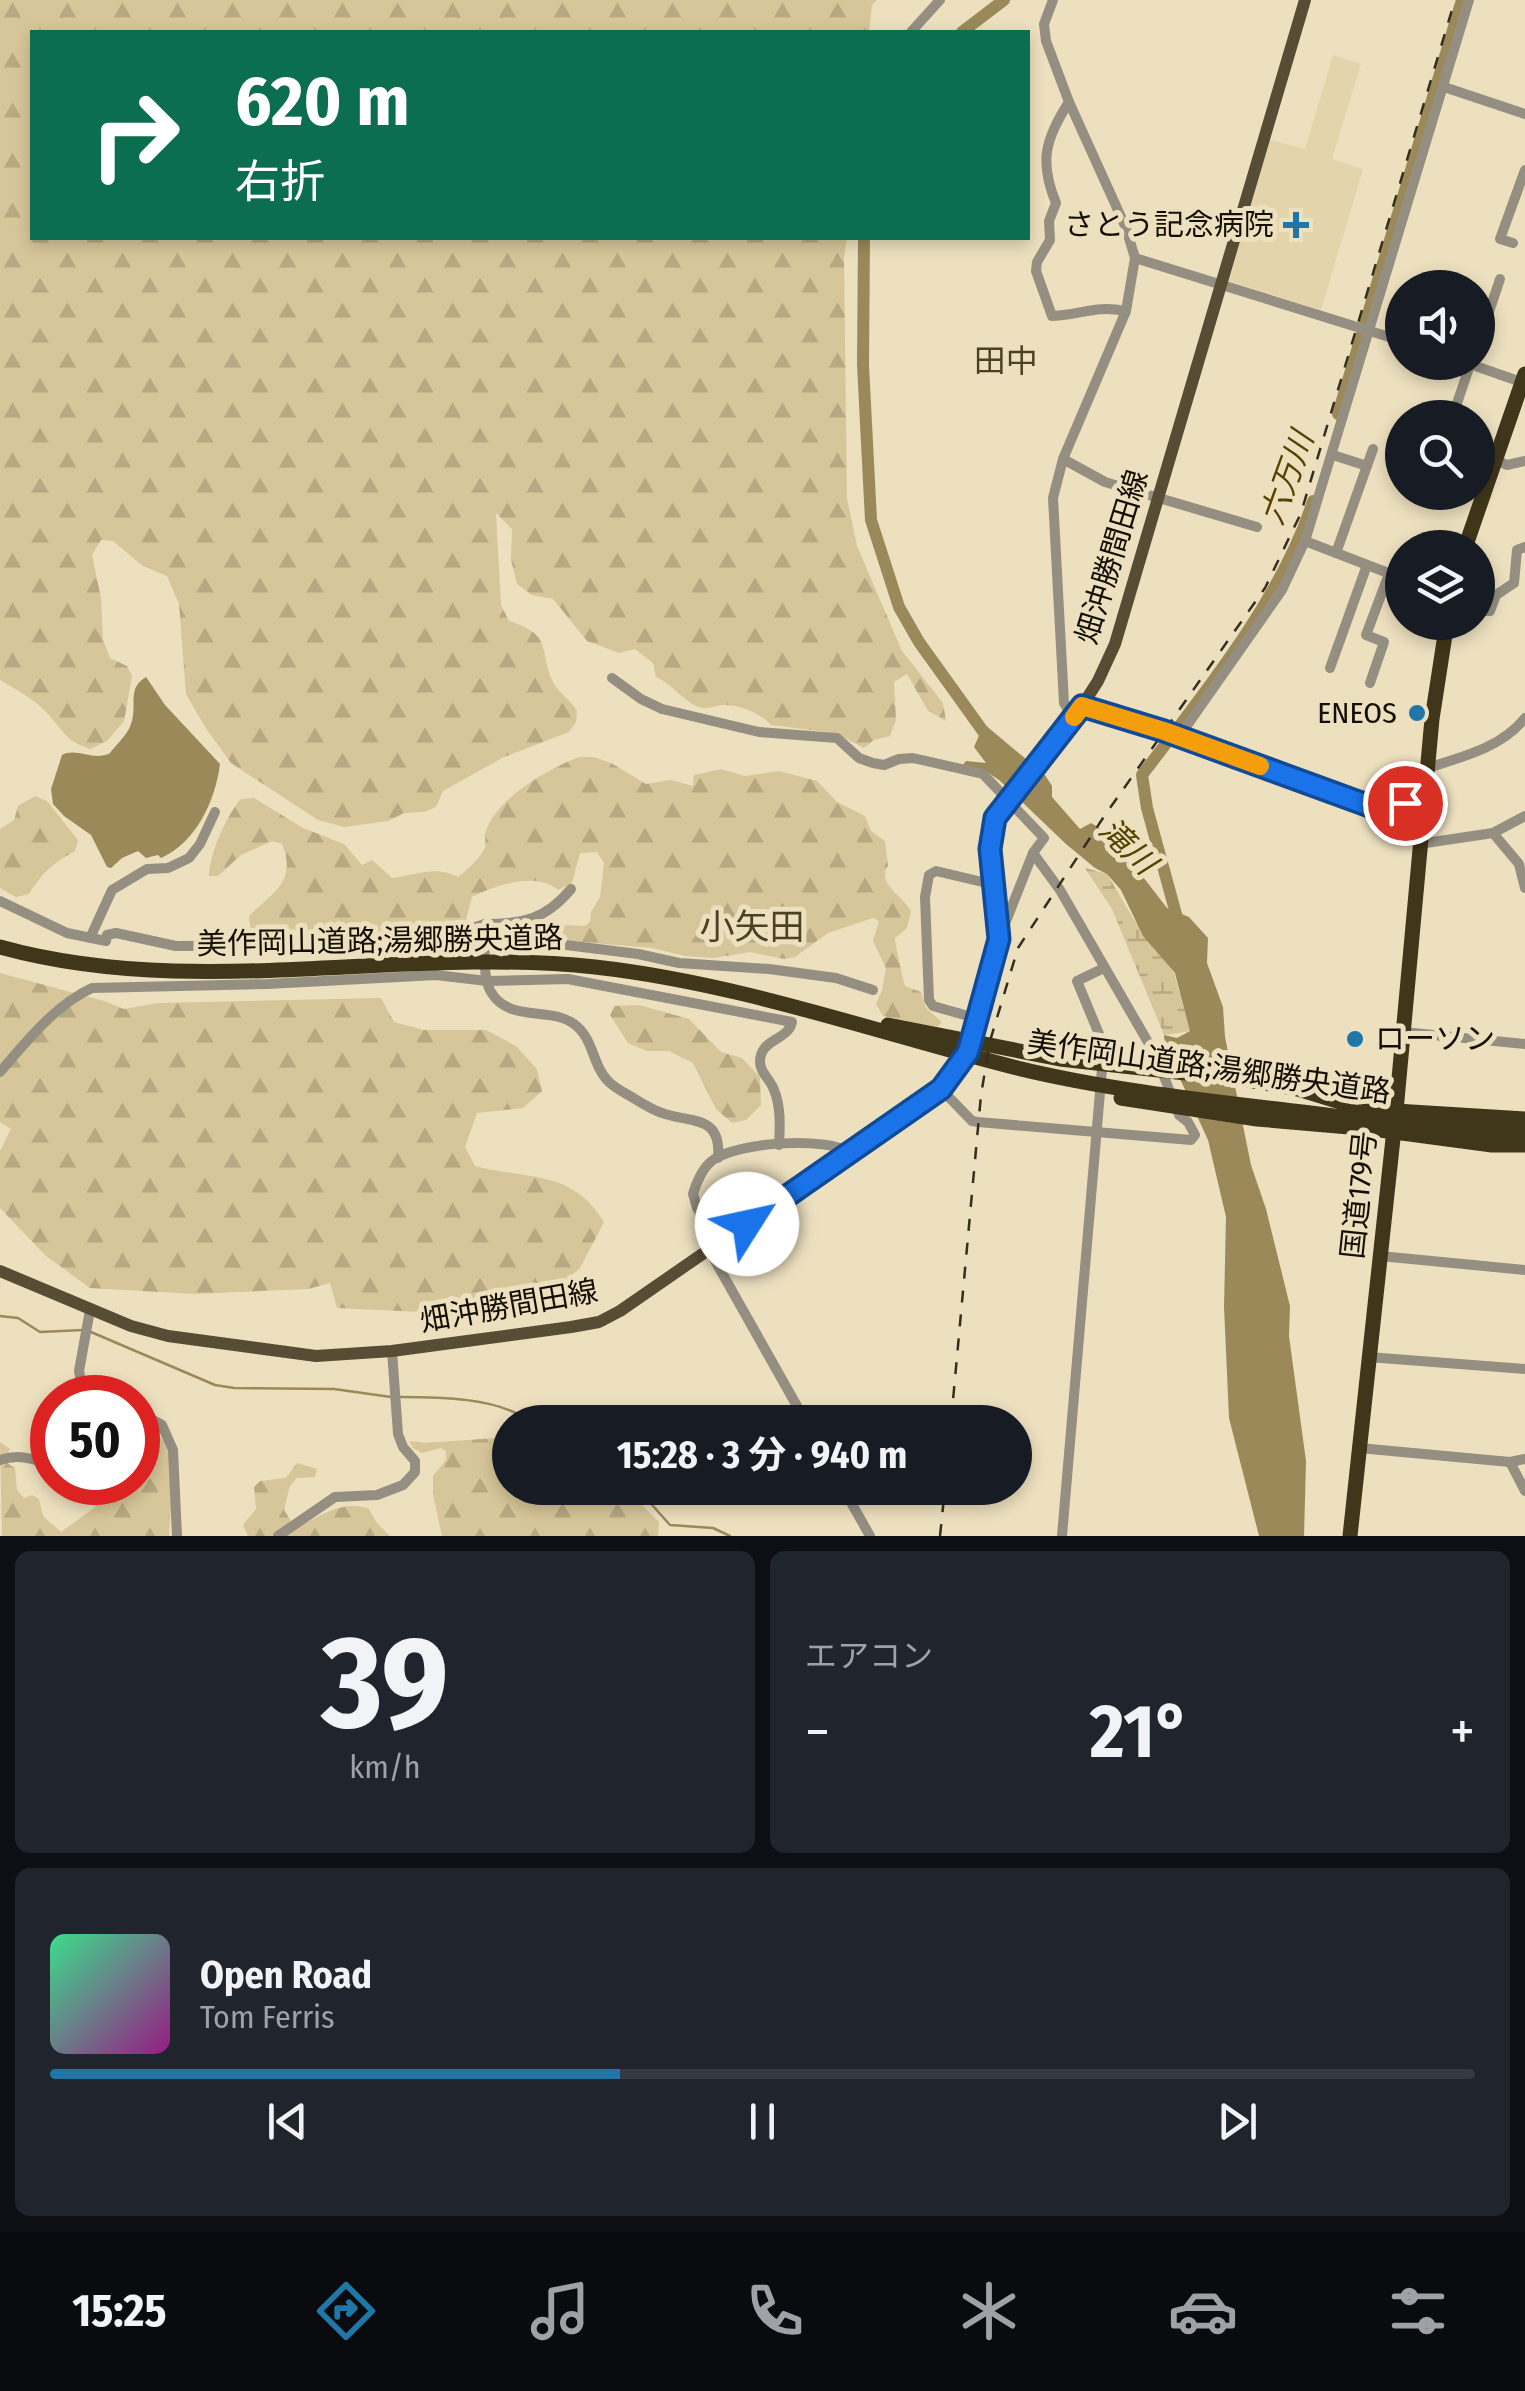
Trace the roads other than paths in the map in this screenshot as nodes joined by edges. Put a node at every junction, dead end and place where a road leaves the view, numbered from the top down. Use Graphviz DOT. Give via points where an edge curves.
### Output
graph roads {
  1 [pos="940,0"];
  2 [pos="1053,0"];
  3 [pos="1305,0"];
  4 [pos="1469,0"];
  5 [pos="913,30"];
  6 [pos="1444,87"];
  7 [pos="1069,102"];
  8 [pos="1525,114"];
  9 [pos="1525,170"];
  10 [pos="1513,243"];
  11 [pos="1135,258"];
  12 [pos="1500,280"];
  13 [pos="1220,286"];
  14 [pos="1495,295"];
  15 [pos="1126,311"];
  16 [pos="1366,328"];
  17 [pos="1385,335"];
  18 [pos="1495,371"];
  19 [pos="1524,380"];
  20 [pos="1373,449"];
  21 [pos="1333,454"];
  22 [pos="1495,456"];
  23 [pos="1063,459"];
  24 [pos="1495,460"];
  25 [pos="1525,460"];
  26 [pos="1367,466"];
  27 [pos="1158,497"];
  28 [pos="1257,526"];
  29 [pos="1305,541"];
  30 [pos="1525,547"];
  31 [pos="1336,553"];
  32 [pos="1367,565"];
  33 [pos="1385,572"];
  34 [pos="1385,584"];
  35 [pos="1495,598"];
  36 [pos="1345,628"];
  37 [pos="1366,634"];
  38 [pos="1444,640"];
  39 [pos="1330,668"];
  40 [pos="612,678"];
  41 [pos="1370,683"];
  42 [pos="1082,706"];
  43 [pos="1072,718"];
  44 [pos="1525,718"];
  45 [pos="1179,737"];
  46 [pos="1427,768"];
  47 [pos="1424,795"];
  48 [pos="1008,799"];
  49 [pos="215,812"];
  50 [pos="1525,816"];
  51 [pos="1493,833"];
  52 [pos="1419,844"];
  53 [pos="1033,852"];
  54 [pos="1525,882"];
  55 [pos="995,884"];
  56 [pos="571,889"];
  57 [pos="0,901"];
  58 [pos="486,930"];
  59 [pos="90,938"];
  60 [pos="999,939"];
  61 [pos="106,941"];
  62 [pos="0,946"];
  63 [pos="638,954"];
  64 [pos="104,960"];
  65 [pos="1104,968"];
  66 [pos="101,973"];
  67 [pos="487,978"];
  68 [pos="99,987"];
  69 [pos="633,990"];
  70 [pos="874,990"];
  71 [pos="978,1019"];
  72 [pos="1402,1032"];
  73 [pos="1525,1044"];
  74 [pos="955,1045"];
  75 [pos="1102,1070"];
  76 [pos="0,1072"];
  77 [pos="1162,1076"];
  78 [pos="941,1089"];
  79 [pos="1101,1099"];
  80 [pos="1396,1111"];
  81 [pos="1256,1113"];
  82 [pos="1179,1115"];
  83 [pos="1525,1118"];
  84 [pos="1525,1132"];
  85 [pos="1098,1134"];
  86 [pos="1392,1134"];
  87 [pos="780,1145"];
  88 [pos="1525,1145"];
  89 [pos="851,1154"];
  90 [pos="718,1158"];
  91 [pos="714,1247"];
  92 [pos="1380,1256"];
  93 [pos="0,1270"];
  94 [pos="1525,1270"];
  95 [pos="90,1310"];
  96 [pos="392,1351"];
  97 [pos="1368,1358"];
  98 [pos="1525,1368"];
  99 [pos="80,1375"];
  100 [pos="797,1405"];
  101 [pos="160,1425"];
  102 [pos="1359,1448"];
  103 [pos="30,1458"];
  104 [pos="1525,1459"];
  105 [pos="0,1460"];
  106 [pos="1510,1462"];
  107 [pos="1525,1491"];
  108 [pos="853,1505"];
  109 [pos="177,1536"];
  110 [pos="278,1536"];
  111 [pos="870,1536"];
  112 [pos="1062,1536"];
  113 [pos="1350,1536"];
  1 -- 5 [label="street"];
  2 -- 7 [label="street" via="1046,41"];
  3 -- 13 [label="main road, 畑沖勝間田線"];
  4 -- 6 [label="street"];
  6 -- 8 [label="street"];
  6 -- 16 [label="street"];
  7 -- 11 [label="street"];
  7 -- 15 [label="street" via="1046,146 1047,182 1056,204 1036,271 1052,316 1094,308"];
  9 -- 10 [label="street" via="1500,239"];
  11 -- 13 [label="street"];
  11 -- 15 [label="street"];
  12 -- 14 [label="street"];
  13 -- 16 [label="street"];
  13 -- 27 [label="main road, 畑沖勝間田線"];
  15 -- 23 [label="street"];
  16 -- 17 [label="street"];
  16 -- 21 [label="street"];
  18 -- 19 [label="street"];
  19 -- 22 [label="highway"];
  20 -- 26 [label="street"];
  21 -- 26 [label="street"];
  21 -- 29 [label="street"];
  23 -- 27 [label="street" via="1105,482"];
  23 -- 43 [label="street" via="1052,516 1064,703"];
  24 -- 25 [label="street" via="1506,465"];
  26 -- 31 [label="street"];
  27 -- 28 [label="street"];
  27 -- 42 [label="main road, 畑沖勝間田線" via="1115,644"];
  29 -- 31 [label="street"];
  29 -- 45 [label="street" via="1282,590"];
  30 -- 35 [label="street" via="1518,550 1514,582"];
  31 -- 32 [label="street"];
  32 -- 33 [label="street"];
  32 -- 36 [label="street"];
  34 -- 37 [label="street"];
  36 -- 37 [label="street"];
  36 -- 39 [label="street"];
  37 -- 41 [label="street" via="1384,642"];
  38 -- 46 [label="highway, 国道179号"];
  40 -- 48 [label="street" via="662,709 759,732 837,738 874,764 913,758 983,774"];
  42 -- 43 [label="main road, 畑沖勝間田線"];
  42 -- 45 [label="street"];
  43 -- 48 [label="main road, 畑沖勝間田線"];
  44 -- 46 [label="street" via="1477,752"];
  45 -- 47 [label="street" via="1386,812"];
  46 -- 47 [label="highway, 国道179号"];
  47 -- 52 [label="highway, 国道179号"];
  48 -- 53 [label="street" via="1044,838"];
  48 -- 55 [label="main road, 畑沖勝間田線" via="991,834"];
  49 -- 59 [label="street" via="189,858 147,869 112,890"];
  50 -- 51 [label="street"];
  51 -- 52 [label="street"];
  51 -- 54 [label="street"];
  52 -- 72 [label="highway, 国道179号"];
  53 -- 60 [label="street"];
  53 -- 65 [label="street"];
  55 -- 60 [label="main road, 畑沖勝間田線"];
  55 -- 71 [label="street" via="936,872 925,897 929,1000"];
  56 -- 58 [label="street" via="543,915"];
  57 -- 59 [label="street"];
  58 -- 61 [label="street" via="360,945 176,946 116,933"];
  58 -- 63 [label="street"];
  58 -- 67 [label="street"];
  59 -- 61 [label="street"];
  60 -- 71 [label="main road, 畑沖勝間田線"];
  61 -- 64 [label="street"];
  62 -- 74 [label="highway, 美作岡山道路;湯郷勝央道路" via="72,961 198,972 551,963 655,976"];
  63 -- 69 [label="street"];
  63 -- 70 [label="street" via="836,978"];
  65 -- 75 [label="street" via="1077,980 1099,1034"];
  65 -- 77 [label="street"];
  66 -- 68 [label="street"];
  67 -- 68 [label="street"];
  67 -- 69 [label="street" via="568,978"];
  67 -- 90 [label="street" via="492,994 508,1007 573,1022 609,1082 623,1092 713,1130"];
  68 -- 76 [label="street" via="80,994"];
  69 -- 87 [label="street" via="792,1022 760,1058 778,1098"];
  71 -- 78 [label="main road, 畑沖勝間田線" via="968,1052"];
  72 -- 73 [label="street"];
  72 -- 80 [label="highway, 国道179号"];
  74 -- 80 [label="highway" via="1248,1080"];
  74 -- 81 [label="highway, 美作岡山道路;湯郷勝央道路" via="1113,1096"];
  75 -- 77 [label="street"];
  75 -- 79 [label="street"];
  77 -- 82 [label="street"];
  78 -- 85 [label="street" via="972,1121"];
  78 -- 89 [label="main road, 畑沖勝間田線"];
  79 -- 82 [label="street"];
  79 -- 85 [label="street"];
  80 -- 83 [label="highway"];
  80 -- 86 [label="highway, 国道179号"];
  81 -- 84 [label="highway, 美作岡山道路;湯郷勝央道路"];
  81 -- 86 [label="highway"];
  82 -- 85 [label="street" via="1194,1138"];
  85 -- 112 [label="street"];
  86 -- 88 [label="highway"];
  86 -- 92 [label="highway, 国道179号"];
  87 -- 89 [label="street" via="840,1146"];
  87 -- 90 [label="street"];
  89 -- 91 [label="main road, 畑沖勝間田線"];
  90 -- 91 [label="street" via="693,1194"];
  91 -- 96 [label="main road, 畑沖勝間田線" via="599,1322"];
  91 -- 100 [label="street"];
  92 -- 94 [label="street"];
  92 -- 97 [label="highway, 国道179号"];
  93 -- 95 [label="main road, 畑沖勝間田線"];
  95 -- 96 [label="main road, 畑沖勝間田線" via="168,1336 272,1352 334,1357"];
  95 -- 99 [label="street"];
  96 -- 110 [label="street" via="398,1434 417,1466 411,1479 377,1495 335,1498"];
  97 -- 98 [label="street"];
  97 -- 102 [label="highway, 国道179号"];
  101 -- 109 [label="street" via="173,1450"];
  102 -- 106 [label="street"];
  102 -- 113 [label="highway, 国道179号"];
  103 -- 105 [label="street"];
  104 -- 106 [label="street"];
  106 -- 107 [label="street"];
  108 -- 111 [label="street"];
}
